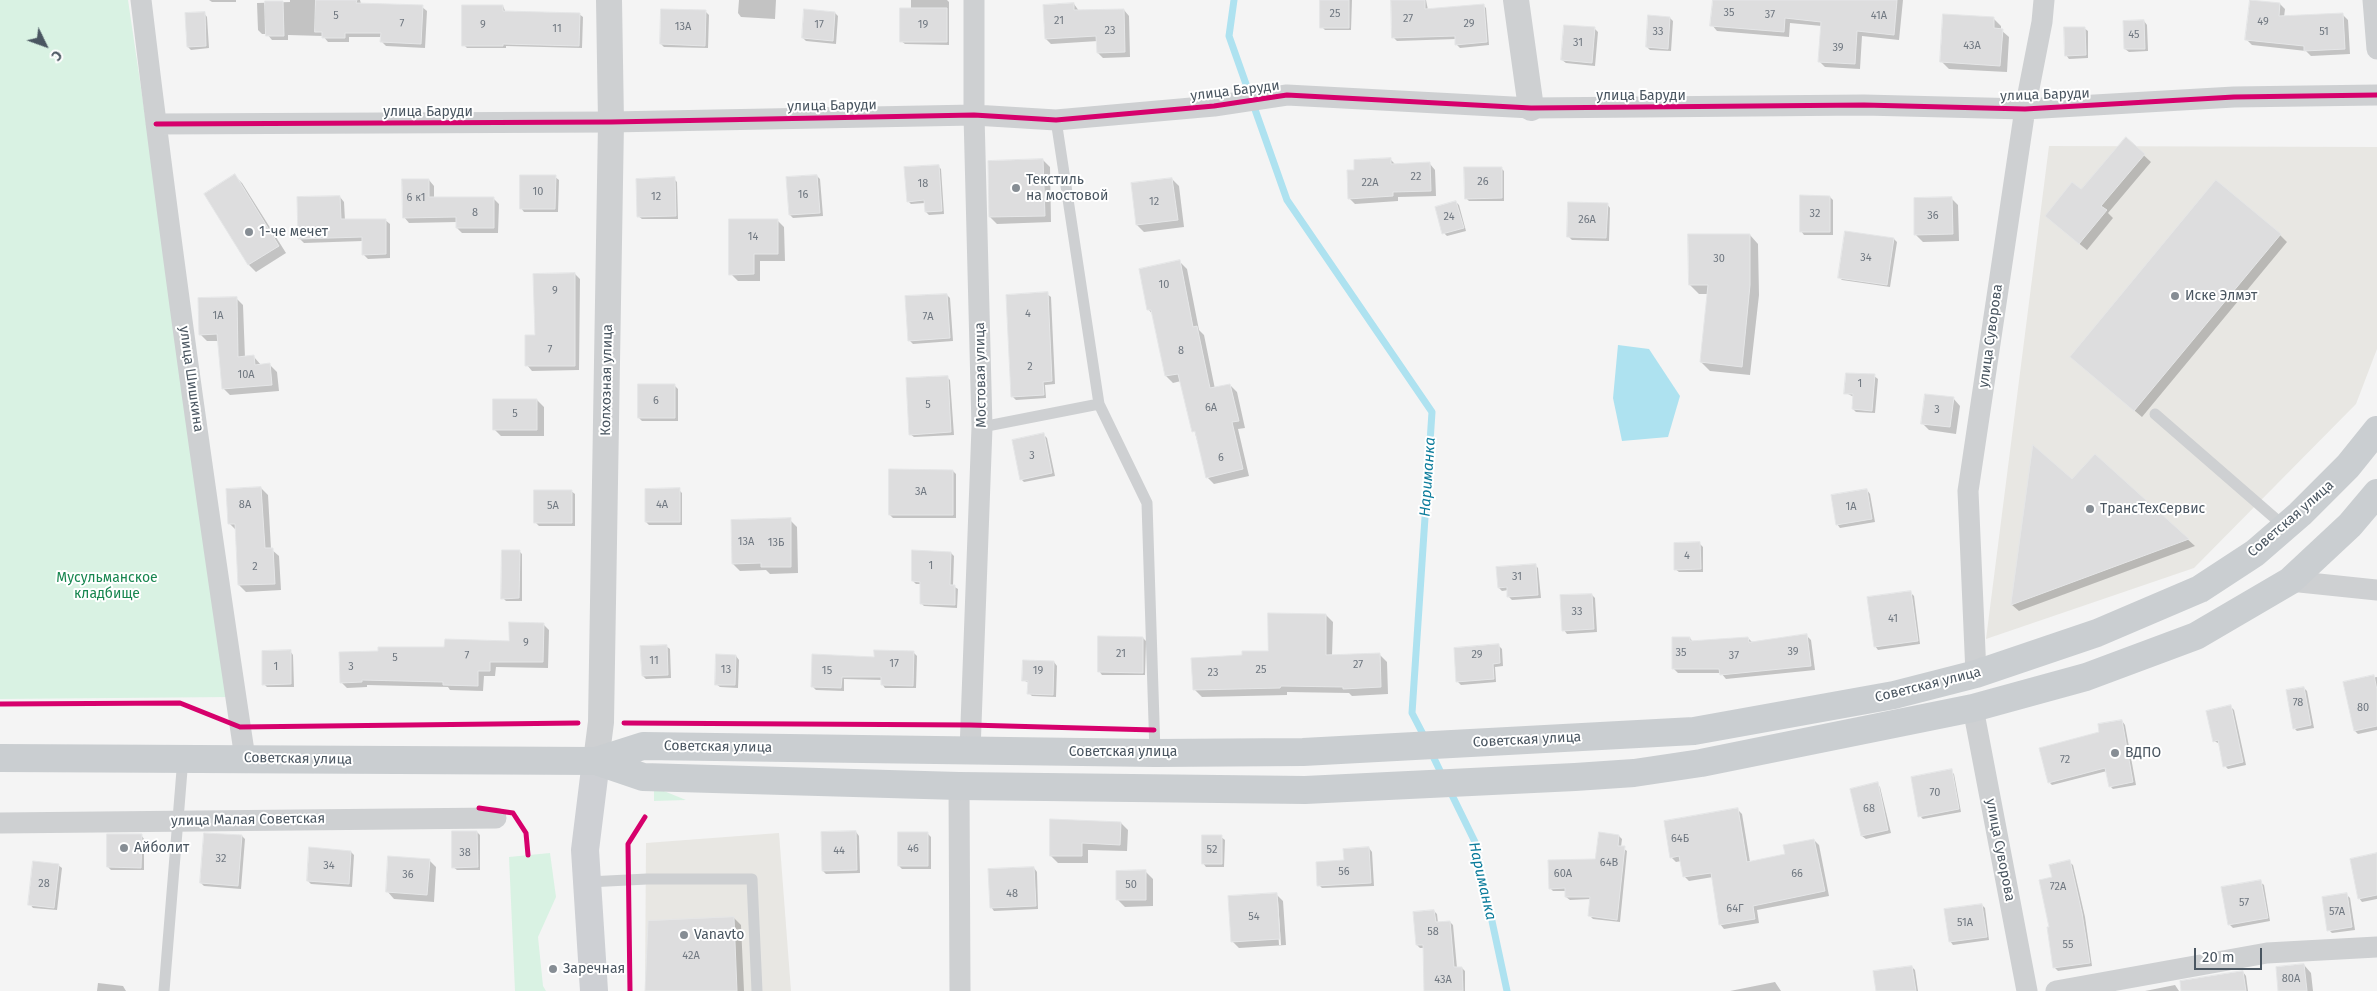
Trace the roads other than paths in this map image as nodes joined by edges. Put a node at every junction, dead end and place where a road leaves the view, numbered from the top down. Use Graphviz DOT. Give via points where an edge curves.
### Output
graph roads {
  1 [pos="141,0"];
  2 [pos="609,0"];
  3 [pos="974,0"];
  4 [pos="1516,0"];
  5 [pos="2044,0"];
  6 [pos="2373,0"];
  7 [pos="2377,49"];
  8 [pos="2377,96"];
  9 [pos="1530,108"];
  10 [pos="2025,109"];
  11 [pos="974,115"];
  12 [pos="1056,120"];
  13 [pos="611,122"];
  14 [pos="156,124"];
  15 [pos="1099,404"];
  16 [pos="2155,414"];
  17 [pos="982,427"];
  18 [pos="2377,430"];
  19 [pos="2377,493"];
  20 [pos="2285,527"];
  21 [pos="2290,581"];
  22 [pos="2377,590"];
  23 [pos="1976,674"];
  24 [pos="1972,708"];
  25 [pos="970,750"];
  26 [pos="1156,752"];
  27 [pos="0,758"];
  28 [pos="184,758"];
  29 [pos="245,758"];
  30 [pos="596,760"];
  31 [pos="958,786"];
  32 [pos="496,818"];
  33 [pos="177,821"];
  34 [pos="0,823"];
  35 [pos="588,882"];
  36 [pos="2377,947"];
  37 [pos="164,991"];
  38 [pos="594,991"];
  39 [pos="757,991"];
  40 [pos="960,991"];
  41 [pos="2027,991"];
  42 [pos="2056,991"];
  1 -- 14 [label="street, улица Шишкина"];
  2 -- 13 [label="street, Колхозная улица"];
  3 -- 11 [label="street, Мостовая улица"];
  4 -- 9 [label="street"];
  5 -- 10 [label="street, улица Суворова"];
  6 -- 7 [label="street"];
  8 -- 10 [label="street, улица Баруди" via="2234,97"];
  9 -- 10 [label="street, улица Баруди" via="1864,105"];
  9 -- 12 [label="street, улица Баруди" via="1287,95 1214,106"];
  10 -- 23 [label="street, улица Суворова" via="1968,491"];
  11 -- 12 [label="street, улица Баруди"];
  11 -- 13 [label="street, улица Баруди"];
  11 -- 17 [label="street, Мостовая улица"];
  12 -- 15 [label="lane"];
  13 -- 14 [label="street, улица Баруди"];
  13 -- 30 [label="street, Колхозная улица" via="601,722"];
  14 -- 29 [label="street, улица Шишкина"];
  15 -- 17 [label="lane"];
  15 -- 26 [label="lane" via="1147,503"];
  16 -- 20 [label="lane"];
  17 -- 25 [label="street, Мостовая улица"];
  18 -- 20 [label="main road, Советская улица" via="2335,480"];
  19 -- 21 [label="main road, Советская улица" via="2350,525"];
  20 -- 23 [label="main road, Советская улица" via="2255,553 2200,589 2097,633"];
  21 -- 22 [label="street"];
  21 -- 24 [label="main road, Советская улица" via="2196,636 2086,677"];
  23 -- 26 [label="main road, Советская улица" via="1894,694 1694,731 1303,752"];
  24 -- 31 [label="main road, Советская улица" via="1701,763 1634,773 1305,790"];
  24 -- 41 [label="street, улица Суворова"];
  25 -- 26 [label="main road, Советская улица"];
  25 -- 30 [label="main road, Советская улица" via="643,746"];
  27 -- 28 [label="main road, Советская улица"];
  28 -- 29 [label="main road, Советская улица"];
  28 -- 33 [label="lane"];
  29 -- 30 [label="main road, Советская улица"];
  30 -- 31 [label="main road, Советская улица" via="643,777"];
  30 -- 35 [label="main road" via="584,850"];
  31 -- 40 [label="street"];
  32 -- 33 [label="street, улица Малая Советская"];
  33 -- 34 [label="street, улица Малая Советская"];
  33 -- 37 [label="lane"];
  35 -- 38 [label="main road"];
  35 -- 39 [label="lane" via="752,879"];
  36 -- 42 [label="street" via="2267,953"];
}
